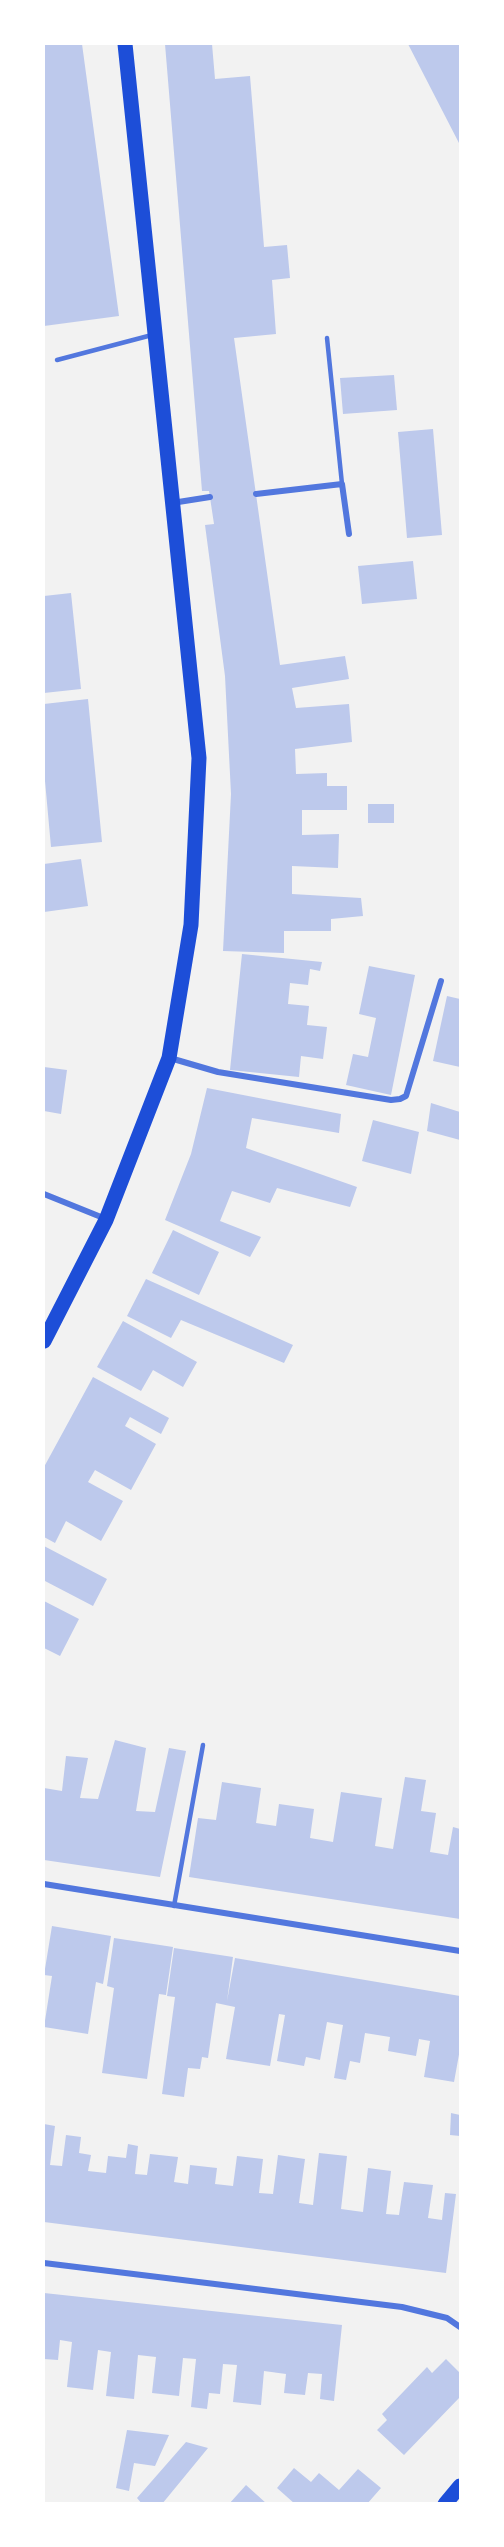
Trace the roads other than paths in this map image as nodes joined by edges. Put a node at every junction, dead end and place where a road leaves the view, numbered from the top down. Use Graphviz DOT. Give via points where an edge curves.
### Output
graph roads {
  1 [pos="125,44"];
  2 [pos="155,335"];
  3 [pos="327,338"];
  4 [pos="57,360"];
  5 [pos="342,484"];
  6 [pos="256,494"];
  7 [pos="210,497"];
  8 [pos="172,503"];
  9 [pos="348,534"];
  10 [pos="441,981"];
  11 [pos="169,1058"];
  12 [pos="44,1194"];
  13 [pos="106,1220"];
  14 [pos="44,1341"];
  15 [pos="203,1745"];
  16 [pos="44,1884"];
  17 [pos="174,1906"];
  18 [pos="460,1951"];
  19 [pos="44,2263"];
  20 [pos="460,2327"];
  21 [pos="460,2486"];
  22 [pos="445,2504"];
  1 -- 2 [label="main road"];
  2 -- 4 [label="lane"];
  2 -- 8 [label="main road"];
  3 -- 5 [label="lane"];
  5 -- 6 [label="street"];
  5 -- 9 [label="street"];
  7 -- 8 [label="street"];
  8 -- 11 [label="main road" via="199,758 191,925"];
  10 -- 11 [label="street" via="406,1096 400,1099 218,1072"];
  11 -- 13 [label="main road"];
  12 -- 13 [label="street"];
  13 -- 14 [label="main road"];
  15 -- 17 [label="lane"];
  16 -- 17 [label="street"];
  17 -- 18 [label="street"];
  19 -- 20 [label="street" via="402,2307 447,2318"];
  21 -- 22 [label="main road"];
}
